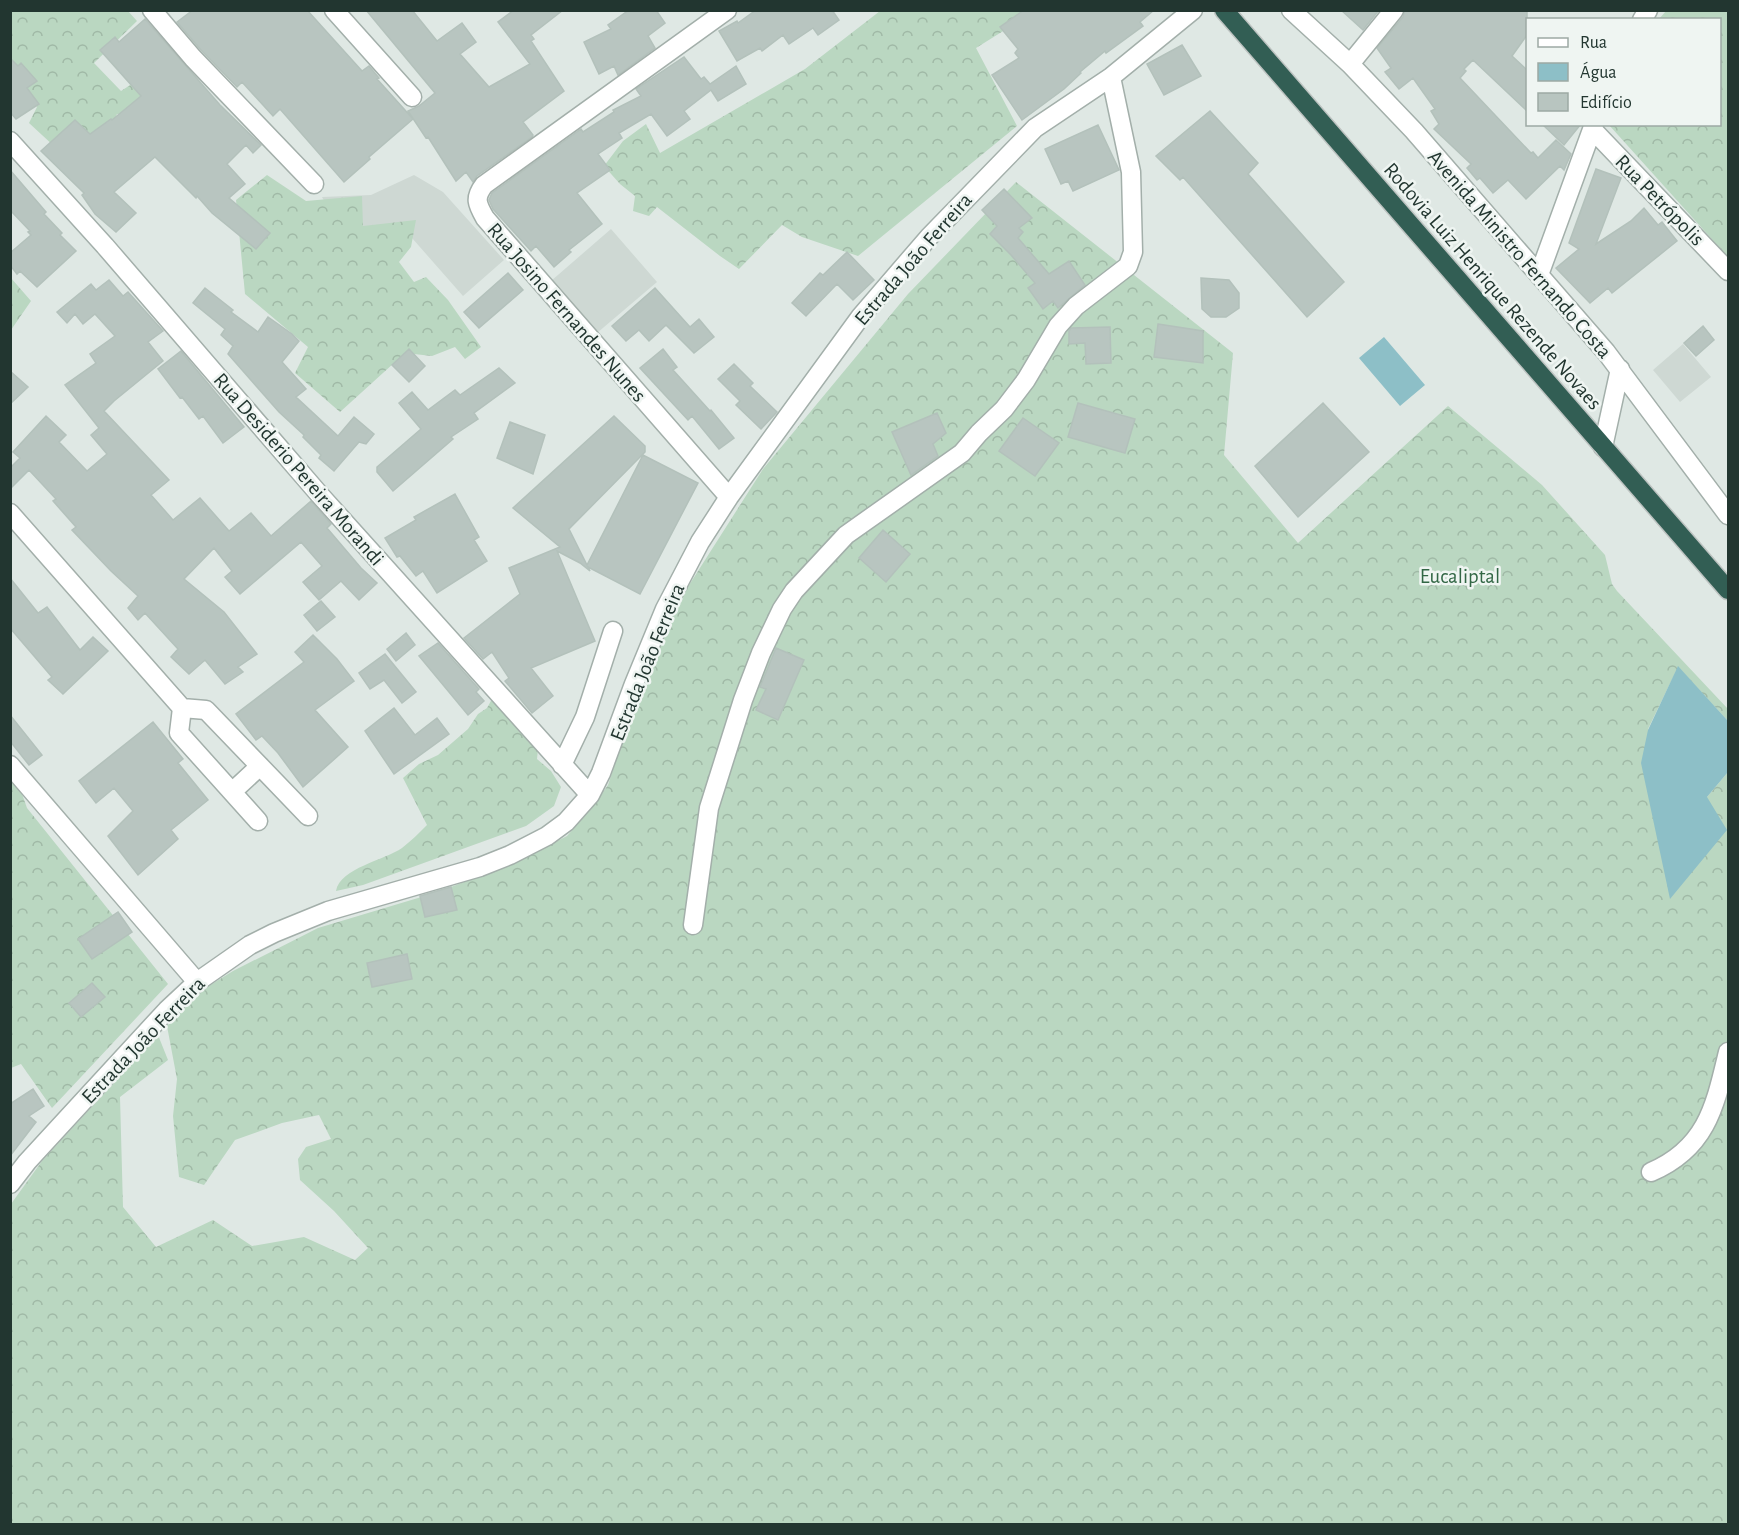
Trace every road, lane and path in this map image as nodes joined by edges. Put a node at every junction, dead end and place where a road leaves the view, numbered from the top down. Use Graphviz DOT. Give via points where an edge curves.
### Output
graph roads {
  1 [pos="152,10"];
  2 [pos="333,10"];
  3 [pos="727,10"];
  4 [pos="1193,10"];
  5 [pos="1224,10"];
  6 [pos="1291,10"];
  7 [pos="1395,10"];
  8 [pos="1350,64"];
  9 [pos="1111,77"];
  10 [pos="412,97"];
  11 [pos="1593,127"];
  12 [pos="10,141"];
  13 [pos="314,184"];
  14 [pos="1728,270"];
  15 [pos="1539,275"];
  16 [pos="1620,369"];
  17 [pos="1603,447"];
  18 [pos="729,497"];
  19 [pos="10,513"];
  20 [pos="1728,515"];
  21 [pos="1728,590"];
  22 [pos="613,630"];
  23 [pos="182,708"];
  24 [pos="10,765"];
  25 [pos="562,765"];
  26 [pos="260,766"];
  27 [pos="232,792"];
  28 [pos="590,795"];
  29 [pos="308,816"];
  30 [pos="258,821"];
  31 [pos="693,926"];
  32 [pos="197,982"];
  33 [pos="1728,1052"];
  34 [pos="1651,1172"];
  35 [pos="10,1184"];
  1 -- 13 [label="street"];
  2 -- 10 [label="street"];
  3 -- 18 [label="street, Rua Josino Fernandes Nunes" via="484,185 477,201 485,218"];
  4 -- 9 [label="street, Estrada João Ferreira"];
  5 -- 17 [label="highway, Rodovia Luiz Henrique Rezende Novaes"];
  6 -- 8 [label="street, Avenida Ministro Fernando Costa"];
  7 -- 8 [label="street"];
  8 -- 15 [label="street, Avenida Ministro Fernando Costa"];
  9 -- 18 [label="street, Estrada João Ferreira" via="1035,128 929,237 861,316"];
  9 -- 31 [label="street" via="1131,172 1133,252 1128,266 1076,306 1004,409 962,453 846,535 782,609 743,700 710,808"];
  11 -- 14 [label="street, Rua Petrópolis"];
  11 -- 15 [label="street"];
  12 -- 25 [label="street, Rua Desiderio Pereira Morandi"];
  15 -- 16 [label="street, Avenida Ministro Fernando Costa"];
  16 -- 17 [label="street"];
  16 -- 20 [label="street, Avenida Ministro Fernando Costa"];
  17 -- 21 [label="highway, Rodovia Luiz Henrique Rezende Novaes"];
  18 -- 28 [label="street, Estrada João Ferreira" via="665,609"];
  19 -- 23 [label="street"];
  22 -- 25 [label="street" via="585,717"];
  23 -- 26 [label="street" via="206,710"];
  23 -- 27 [label="street" via="179,733"];
  24 -- 32 [label="street"];
  25 -- 28 [label="street, Rua Desiderio Pereira Morandi"];
  26 -- 27 [label="street"];
  26 -- 29 [label="street"];
  27 -- 30 [label="street"];
  28 -- 32 [label="street, Estrada João Ferreira" via="561,826 510,855 328,910 250,945"];
  32 -- 35 [label="street, Estrada João Ferreira" via="147,1030"];
  33 -- 34 [label="street" via="1711,1112 1695,1142 1679,1157"];
}
